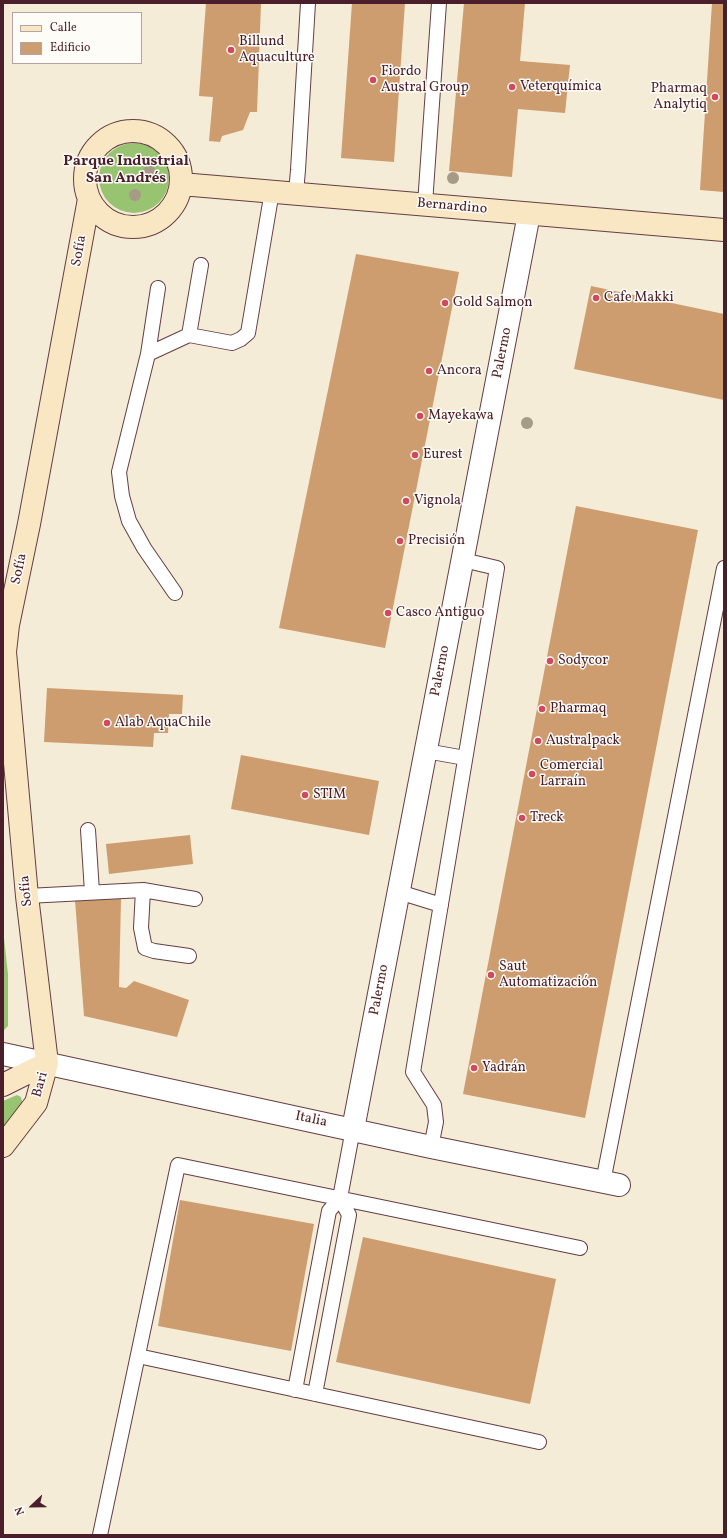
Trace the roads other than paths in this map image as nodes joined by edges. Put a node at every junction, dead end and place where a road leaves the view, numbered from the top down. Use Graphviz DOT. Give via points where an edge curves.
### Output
graph roads {
  1 [pos="308,3"];
  2 [pos="439,3"];
  3 [pos="181,184"];
  4 [pos="272,191"];
  5 [pos="296,193"];
  6 [pos="90,199"];
  7 [pos="425,204"];
  8 [pos="530,214"];
  9 [pos="724,230"];
  10 [pos="201,264"];
  11 [pos="158,288"];
  12 [pos="189,335"];
  13 [pos="148,354"];
  14 [pos="463,560"];
  15 [pos="724,568"];
  16 [pos="175,593"];
  17 [pos="4,651"];
  18 [pos="426,751"];
  19 [pos="465,758"];
  20 [pos="88,830"];
  21 [pos="143,890"];
  22 [pos="92,892"];
  23 [pos="399,892"];
  24 [pos="27,896"];
  25 [pos="195,899"];
  26 [pos="441,905"];
  27 [pos="189,956"];
  28 [pos="3,1054"];
  29 [pos="47,1063"];
  30 [pos="3,1085"];
  31 [pos="354,1129"];
  32 [pos="3,1146"];
  33 [pos="431,1147"];
  34 [pos="611,1183"];
  35 [pos="340,1198"];
  36 [pos="580,1248"];
  37 [pos="138,1356"];
  38 [pos="295,1390"];
  39 [pos="315,1394"];
  40 [pos="539,1442"];
  41 [pos="100,1535"];
  1 -- 5 [label="lane"];
  2 -- 7 [label="lane"];
  3 -- 4 [label="street, Bernardino"];
  3 -- 6 [label="street" via="177,199 168,212 155,222 141,226 125,226 110,221 98,212"];
  3 -- 6 [label="street" via="180,168 174,154 163,141 149,134 134,131 118,133 104,141 93,152 86,167 85,183"];
  4 -- 5 [label="street, Bernardino"];
  4 -- 12 [label="lane" via="248,333 232,342"];
  5 -- 7 [label="street, Bernardino"];
  6 -- 17 [label="street, Sofía"];
  7 -- 8 [label="street, Bernardino"];
  8 -- 9 [label="street, Bernardino"];
  8 -- 14 [label="street, Palermo"];
  10 -- 12 [label="lane"];
  11 -- 13 [label="lane"];
  12 -- 13 [label="lane"];
  13 -- 16 [label="lane" via="120,472 122,496 129,521"];
  14 -- 18 [label="street, Palermo"];
  14 -- 19 [label="lane" via="497,568"];
  15 -- 34 [label="lane"];
  17 -- 24 [label="street, Sofía"];
  18 -- 19 [label="lane"];
  18 -- 23 [label="street, Palermo"];
  19 -- 26 [label="lane"];
  20 -- 22 [label="lane"];
  21 -- 22 [label="lane"];
  21 -- 25 [label="lane"];
  21 -- 27 [label="lane" via="141,928 145,948"];
  22 -- 24 [label="lane"];
  23 -- 26 [label="lane"];
  23 -- 31 [label="street, Palermo"];
  24 -- 29 [label="street, Sofía"];
  26 -- 33 [label="lane" via="413,1072 434,1105 436,1122"];
  28 -- 29 [label="street, Italia"];
  29 -- 30 [label="street, Bari"];
  29 -- 31 [label="street, Italia"];
  29 -- 32 [label="street, Bari" via="36,1103"];
  31 -- 33 [label="street, Italia"];
  31 -- 35 [label="lane"];
  33 -- 34 [label="street, Italia"];
  35 -- 36 [label="lane"];
  35 -- 37 [label="lane" via="178,1165"];
  35 -- 38 [label="lane" via="330,1211"];
  35 -- 39 [label="lane" via="349,1215"];
  37 -- 38 [label="lane"];
  37 -- 41 [label="lane"];
  38 -- 39 [label="lane"];
  39 -- 40 [label="lane"];
}
